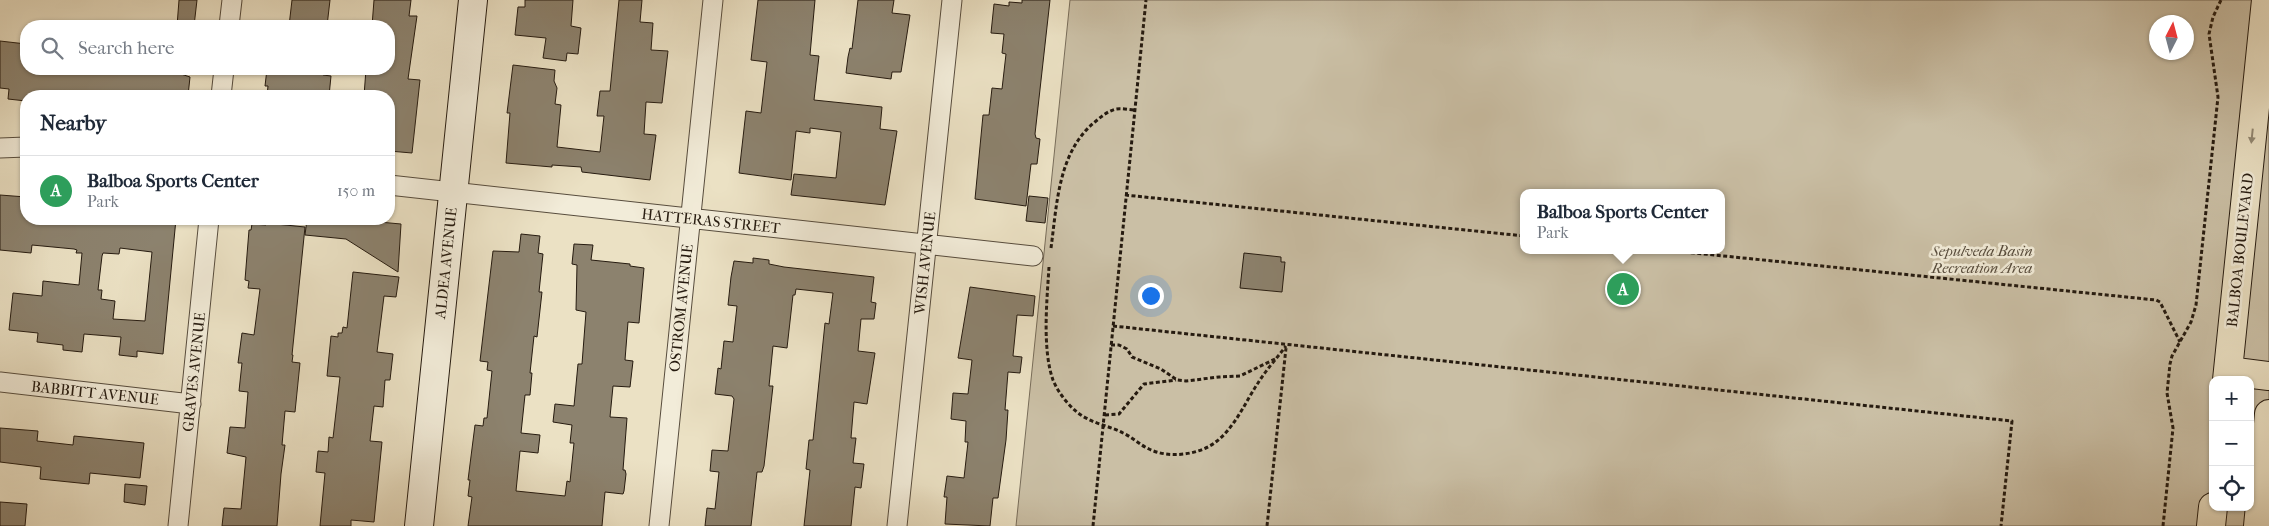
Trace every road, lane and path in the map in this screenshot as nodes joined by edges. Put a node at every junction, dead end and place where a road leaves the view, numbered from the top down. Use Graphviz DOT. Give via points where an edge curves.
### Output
graph roads {
  1 [pos="232,0"];
  2 [pos="473,0"];
  3 [pos="713,0"];
  4 [pos="952,0"];
  5 [pos="1146,0"];
  6 [pos="2221,0"];
  7 [pos="2266,0"];
  8 [pos="230,20"];
  9 [pos="223,75"];
  10 [pos="222,90"];
  11 [pos="1135,110"];
  12 [pos="20,146"];
  13 [pos="0,148"];
  14 [pos="395,186"];
  15 [pos="453,192"];
  16 [pos="1125,195"];
  17 [pos="690,219"];
  18 [pos="208,225"];
  19 [pos="1520,236"];
  20 [pos="927,245"];
  21 [pos="1704,254"];
  22 [pos="1041,257"];
  23 [pos="1113,326"];
  24 [pos="2180,342"];
  25 [pos="1111,345"];
  26 [pos="1286,346"];
  27 [pos="1276,359"];
  28 [pos="2227,375"];
  29 [pos="2269,376"];
  30 [pos="1177,380"];
  31 [pos="0,382"];
  32 [pos="191,404"];
  33 [pos="2269,414"];
  34 [pos="1105,415"];
  35 [pos="1104,425"];
  36 [pos="2213,511"];
  37 [pos="178,526"];
  38 [pos="419,526"];
  39 [pos="659,526"];
  40 [pos="897,526"];
  41 [pos="1093,526"];
  42 [pos="1267,526"];
  43 [pos="2001,526"];
  44 [pos="2163,526"];
  45 [pos="2212,526"];
  46 [pos="2258,526"];
  1 -- 8 [label="street"];
  2 -- 15 [label="street, ALDEA AVENUE"];
  3 -- 17 [label="street, OSTROM AVENUE"];
  4 -- 20 [label="street, WISH AVENUE"];
  5 -- 11 [label="path"];
  6 -- 24 [label="path" via="2209,34 2218,97 2196,305"];
  7 -- 28 [label="main road, BALBOA BOULEVARD, one-way"];
  9 -- 10 [label="street"];
  11 -- 16 [label="path"];
  11 -- 22 [label="path" via="1117,109 1106,113 1076,144 1059,187"];
  12 -- 13 [label="street"];
  14 -- 15 [label="street, HATTERAS STREET"];
  15 -- 17 [label="street, HATTERAS STREET"];
  15 -- 38 [label="street, ALDEA AVENUE"];
  16 -- 19 [label="path"];
  16 -- 23 [label="path"];
  17 -- 20 [label="street, HATTERAS STREET"];
  17 -- 39 [label="street, OSTROM AVENUE"];
  18 -- 32 [label="street, GRAVES AVENUE"];
  20 -- 22 [label="street, HATTERAS STREET"];
  20 -- 40 [label="street, WISH AVENUE"];
  21 -- 24 [label="path" via="2156,300"];
  22 -- 35 [label="path" via="1053,379 1069,404 1086,419"];
  23 -- 25 [label="path"];
  23 -- 26 [label="path"];
  24 -- 44 [label="path" via="2172,356 2167,393 2173,428"];
  25 -- 30 [label="path" via="1119,345 1132,357 1161,368"];
  25 -- 34 [label="path"];
  26 -- 27 [label="path"];
  26 -- 42 [label="path"];
  26 -- 43 [label="path" via="2012,421"];
  27 -- 30 [label="path" via="1240,376 1186,382"];
  27 -- 35 [label="path" via="1217,442 1195,452 1170,455 1150,450 1124,433"];
  28 -- 29 [label="main road"];
  30 -- 34 [label="path" via="1144,384 1119,414"];
  31 -- 32 [label="street, BABBITT AVENUE"];
  32 -- 37 [label="street, GRAVES AVENUE"];
  33 -- 46 [label="main road"];
  34 -- 35 [label="path"];
  35 -- 41 [label="path"];
  36 -- 45 [label="main road"];
}
